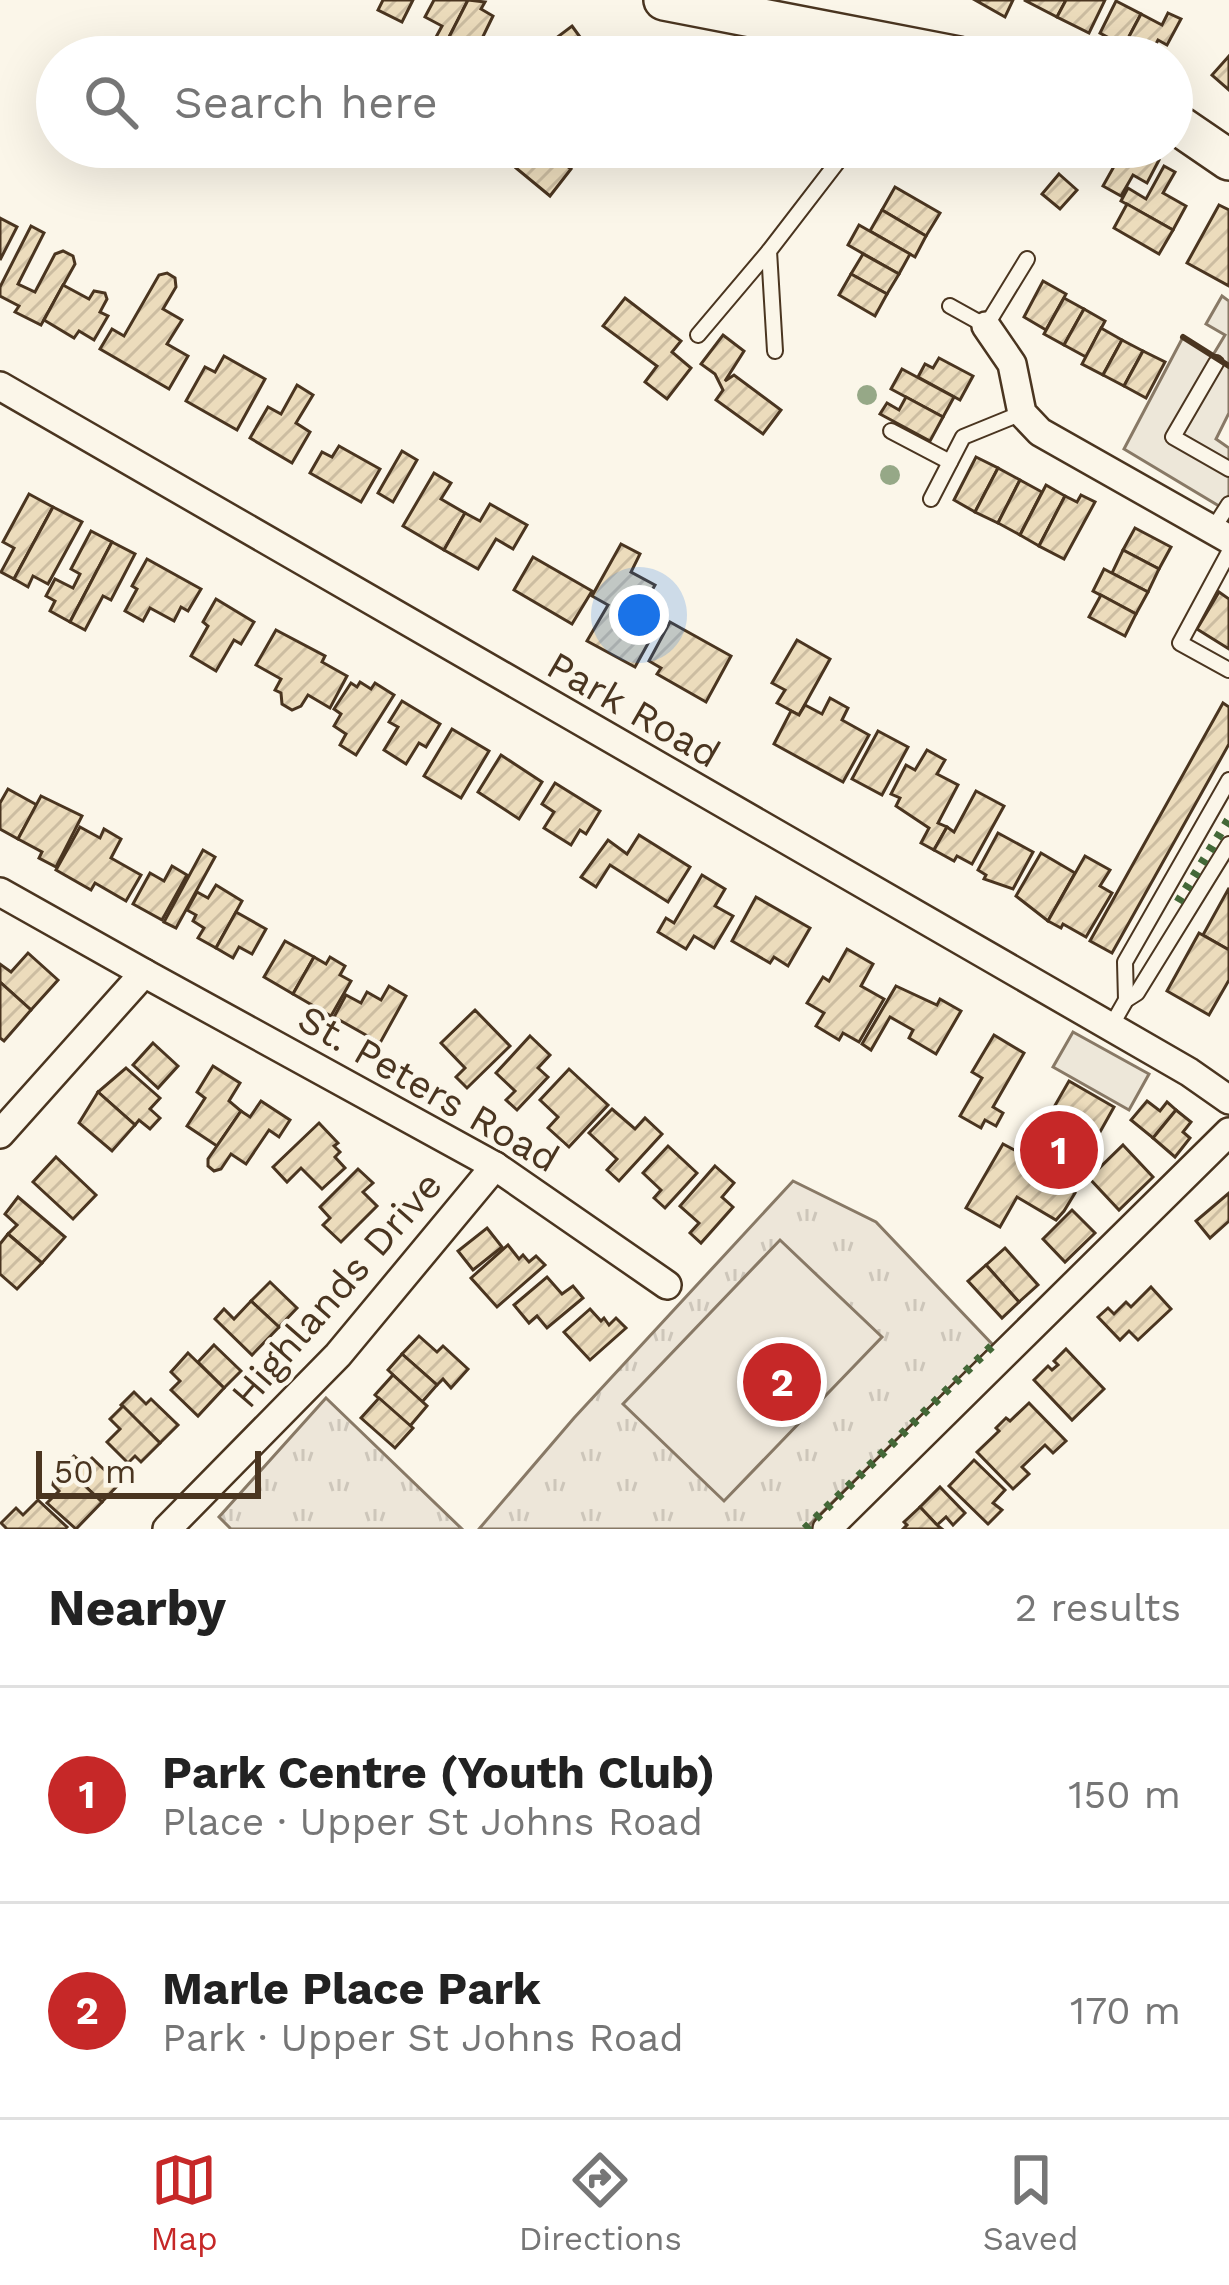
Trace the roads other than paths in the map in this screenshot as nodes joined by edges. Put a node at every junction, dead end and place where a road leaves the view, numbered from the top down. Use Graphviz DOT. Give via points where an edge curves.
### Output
graph roads {
  1 [pos="665,0"];
  2 [pos="827,36"];
  3 [pos="1193,135"];
  4 [pos="1229,160"];
  5 [pos="833,168"];
  6 [pos="769,251"];
  7 [pos="1027,259"];
  8 [pos="950,306"];
  9 [pos="986,326"];
  10 [pos="698,335"];
  11 [pos="776,351"];
  12 [pos="1216,363"];
  13 [pos="0,386"];
  14 [pos="1022,413"];
  15 [pos="891,430"];
  16 [pos="950,461"];
  17 [pos="1229,470"];
  18 [pos="931,499"];
  19 [pos="1229,504"];
  20 [pos="1224,540"];
  21 [pos="1229,670"];
  22 [pos="1229,780"];
  23 [pos="1229,844"];
  24 [pos="0,892"];
  25 [pos="143,973"];
  26 [pos="1126,1000"];
  27 [pos="1110,1028"];
  28 [pos="1229,1100"];
  29 [pos="1229,1132"];
  30 [pos="0,1134"];
  31 [pos="495,1166"];
  32 [pos="667,1285"];
  33 [pos="183,1524"];
  34 [pos="827,1529"];
  1 -- 2 [label="street"];
  3 -- 4 [label="street"];
  5 -- 6 [label="lane"];
  6 -- 10 [label="lane"];
  6 -- 11 [label="lane"];
  7 -- 9 [label="lane"];
  8 -- 9 [label="lane"];
  9 -- 14 [label="street" via="1012,364"];
  12 -- 17 [label="lane" via="1173,437"];
  13 -- 27 [label="street, Park Road"];
  14 -- 16 [label="lane" via="963,436"];
  14 -- 20 [label="street" via="1040,432"];
  15 -- 16 [label="lane"];
  16 -- 18 [label="lane"];
  19 -- 20 [label="lane"];
  20 -- 21 [label="lane" via="1180,643"];
  22 -- 26 [label="lane" via="1125,962"];
  23 -- 26 [label="lane"];
  24 -- 25 [label="street, St. Peters Road"];
  25 -- 30 [label="street"];
  25 -- 31 [label="street, St. Peters Road"];
  26 -- 27 [label="lane"];
  27 -- 28 [label="street, Park Road"];
  29 -- 34 [label="street"];
  31 -- 32 [label="street, St. Peters Road"];
  31 -- 33 [label="street, Highlands Drive"];
}
